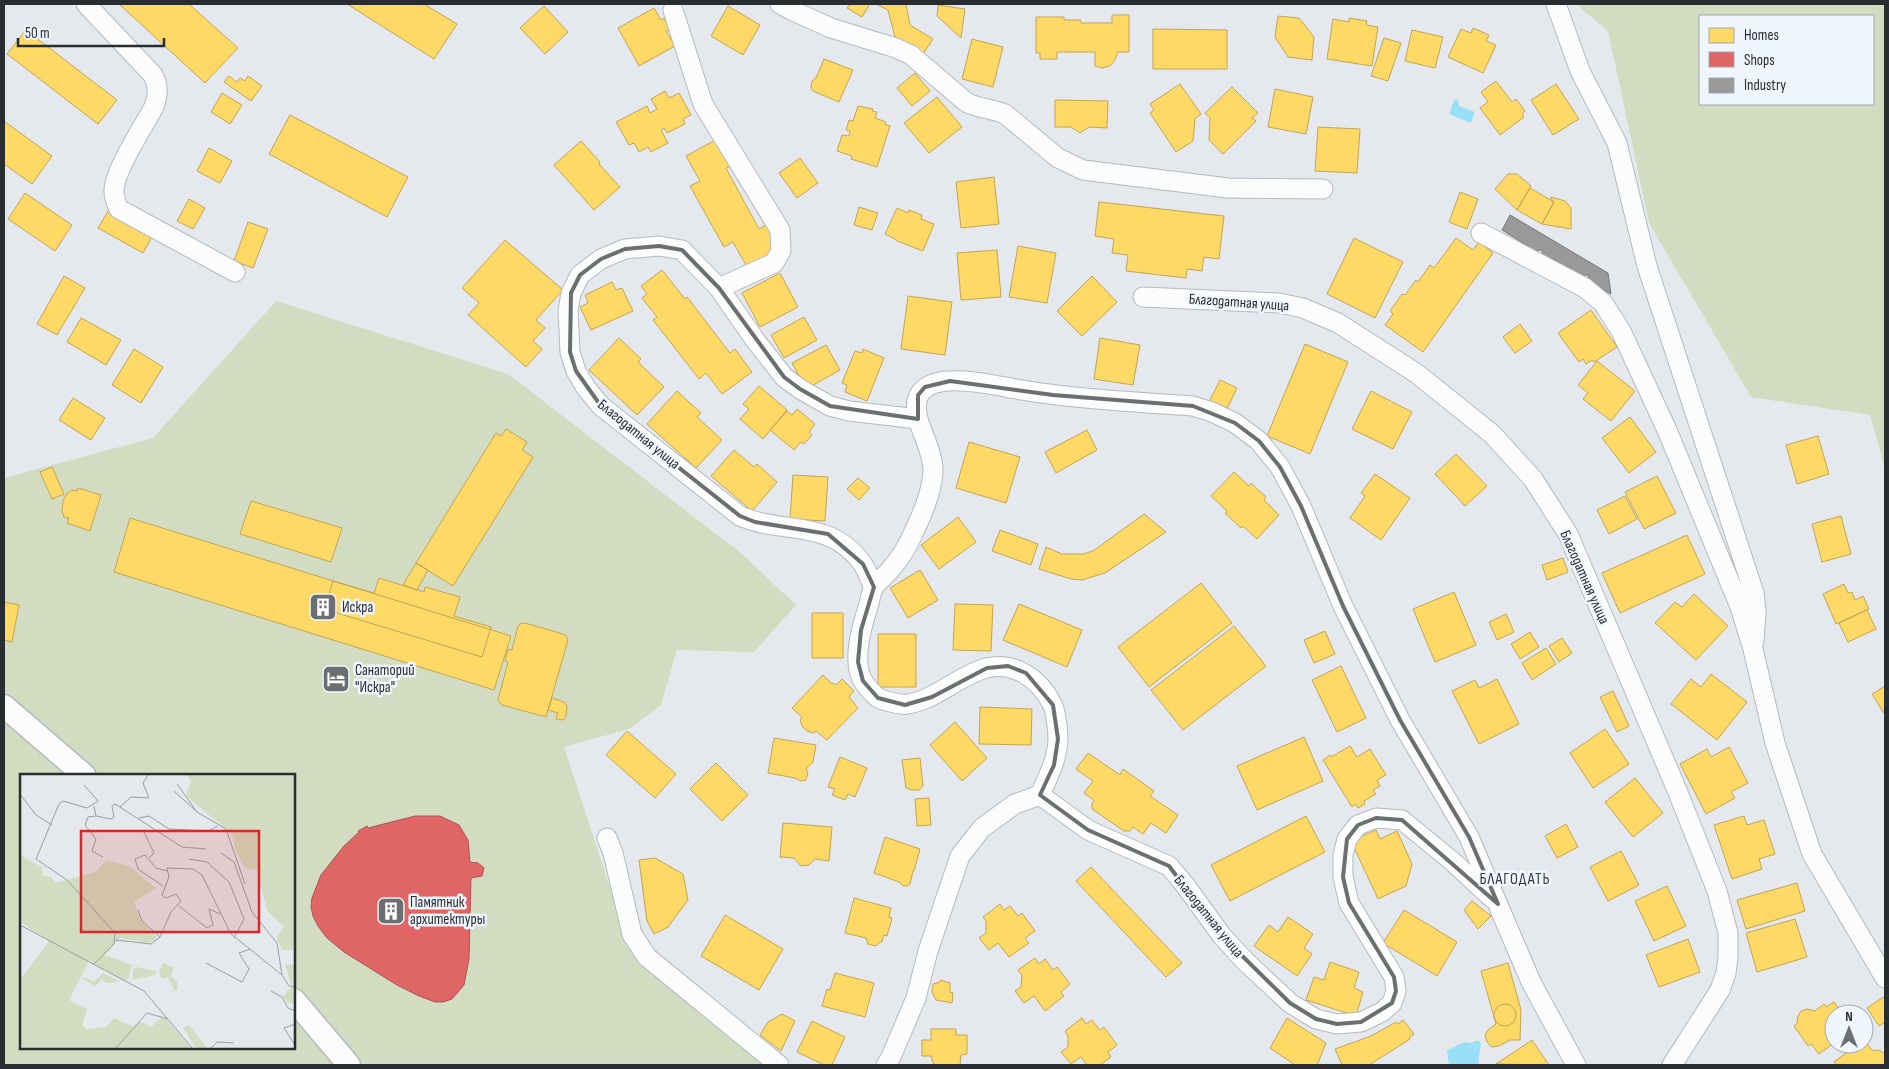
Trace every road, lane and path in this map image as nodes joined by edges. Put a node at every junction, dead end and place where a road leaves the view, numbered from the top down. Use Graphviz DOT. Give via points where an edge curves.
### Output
graph roads {
  1 [pos="86,4"];
  2 [pos="780,4"];
  3 [pos="1556,4"];
  4 [pos="673,10"];
  5 [pos="1323,189"];
  6 [pos="1482,233"];
  7 [pos="235,272"];
  8 [pos="719,288"];
  9 [pos="1142,297"];
  10 [pos="918,419"];
  11 [pos="874,587"];
  12 [pos="1753,649"];
  13 [pos="4,706"];
  14 [pos="83,774"];
  15 [pos="1040,795"];
  16 [pos="607,838"];
  17 [pos="1498,904"];
  18 [pos="1885,978"];
  19 [pos="295,1001"];
  20 [pos="349,1065"];
  21 [pos="779,1065"];
  22 [pos="886,1065"];
  23 [pos="1576,1065"];
  24 [pos="1672,1065"];
  1 -- 7 [label="street" via="157,82 154,107 117,175 113,189 119,209"];
  2 -- 5 [label="street" via="831,28 911,55 966,102 1005,114 1058,158 1083,170 1228,188"];
  3 -- 12 [label="street" via="1580,71 1618,143 1647,266 1754,593"];
  4 -- 8 [label="street" via="703,104 780,230 781,250 774,263"];
  6 -- 12 [label="street" via="1585,288 1603,303 1621,331 1667,430 1740,607"];
  8 -- 10 [label="street, Благодатная улица" via="784,377 800,389 830,406 849,411"];
  8 -- 11 [label="street, Благодатная улица" via="682,250 659,246 625,249 601,259 580,275 571,293 568,310 570,352 576,372 601,406 740,516 755,522 828,534 863,564"];
  9 -- 24 [label="street, Благодатная улица" via="1279,303 1303,308 1329,320 1416,373 1492,434 1533,479 1568,534 1677,790 1717,891 1728,932 1726,973 1720,990"];
  10 -- 11 [label="street, Благодатная улица" via="931,457 931,487 912,537 892,569"];
  10 -- 17 [label="street, Благодатная улица" via="918,396 925,387 934,382 950,381 1053,396 1193,406 1235,423 1259,442 1280,467 1301,506 1347,615 1400,720 1469,837"];
  11 -- 15 [label="street, Благодатная улица" via="861,630 858,662 863,681 878,698 905,705 932,696 959,679 987,668 1008,666 1026,673 1040,687 1053,705 1058,739 1054,765"];
  12 -- 18 [label="street" via="1775,743 1812,854"];
  13 -- 14 [label="street"];
  15 -- 17 [label="street, Благодатная улица" via="1088,830 1169,866 1222,936 1290,1004 1316,1019 1337,1024 1360,1022 1382,1012 1392,1004 1396,991 1394,977 1349,903 1343,877 1347,839 1358,825 1376,818 1402,820"];
  15 -- 22 [label="street" via="1015,804 982,828 960,856 916,998"];
  16 -- 21 [label="street" via="632,934 648,958"];
  17 -- 23 [label="street, Благодатная улица" via="1531,982"];
  19 -- 20 [label="street"];
}
